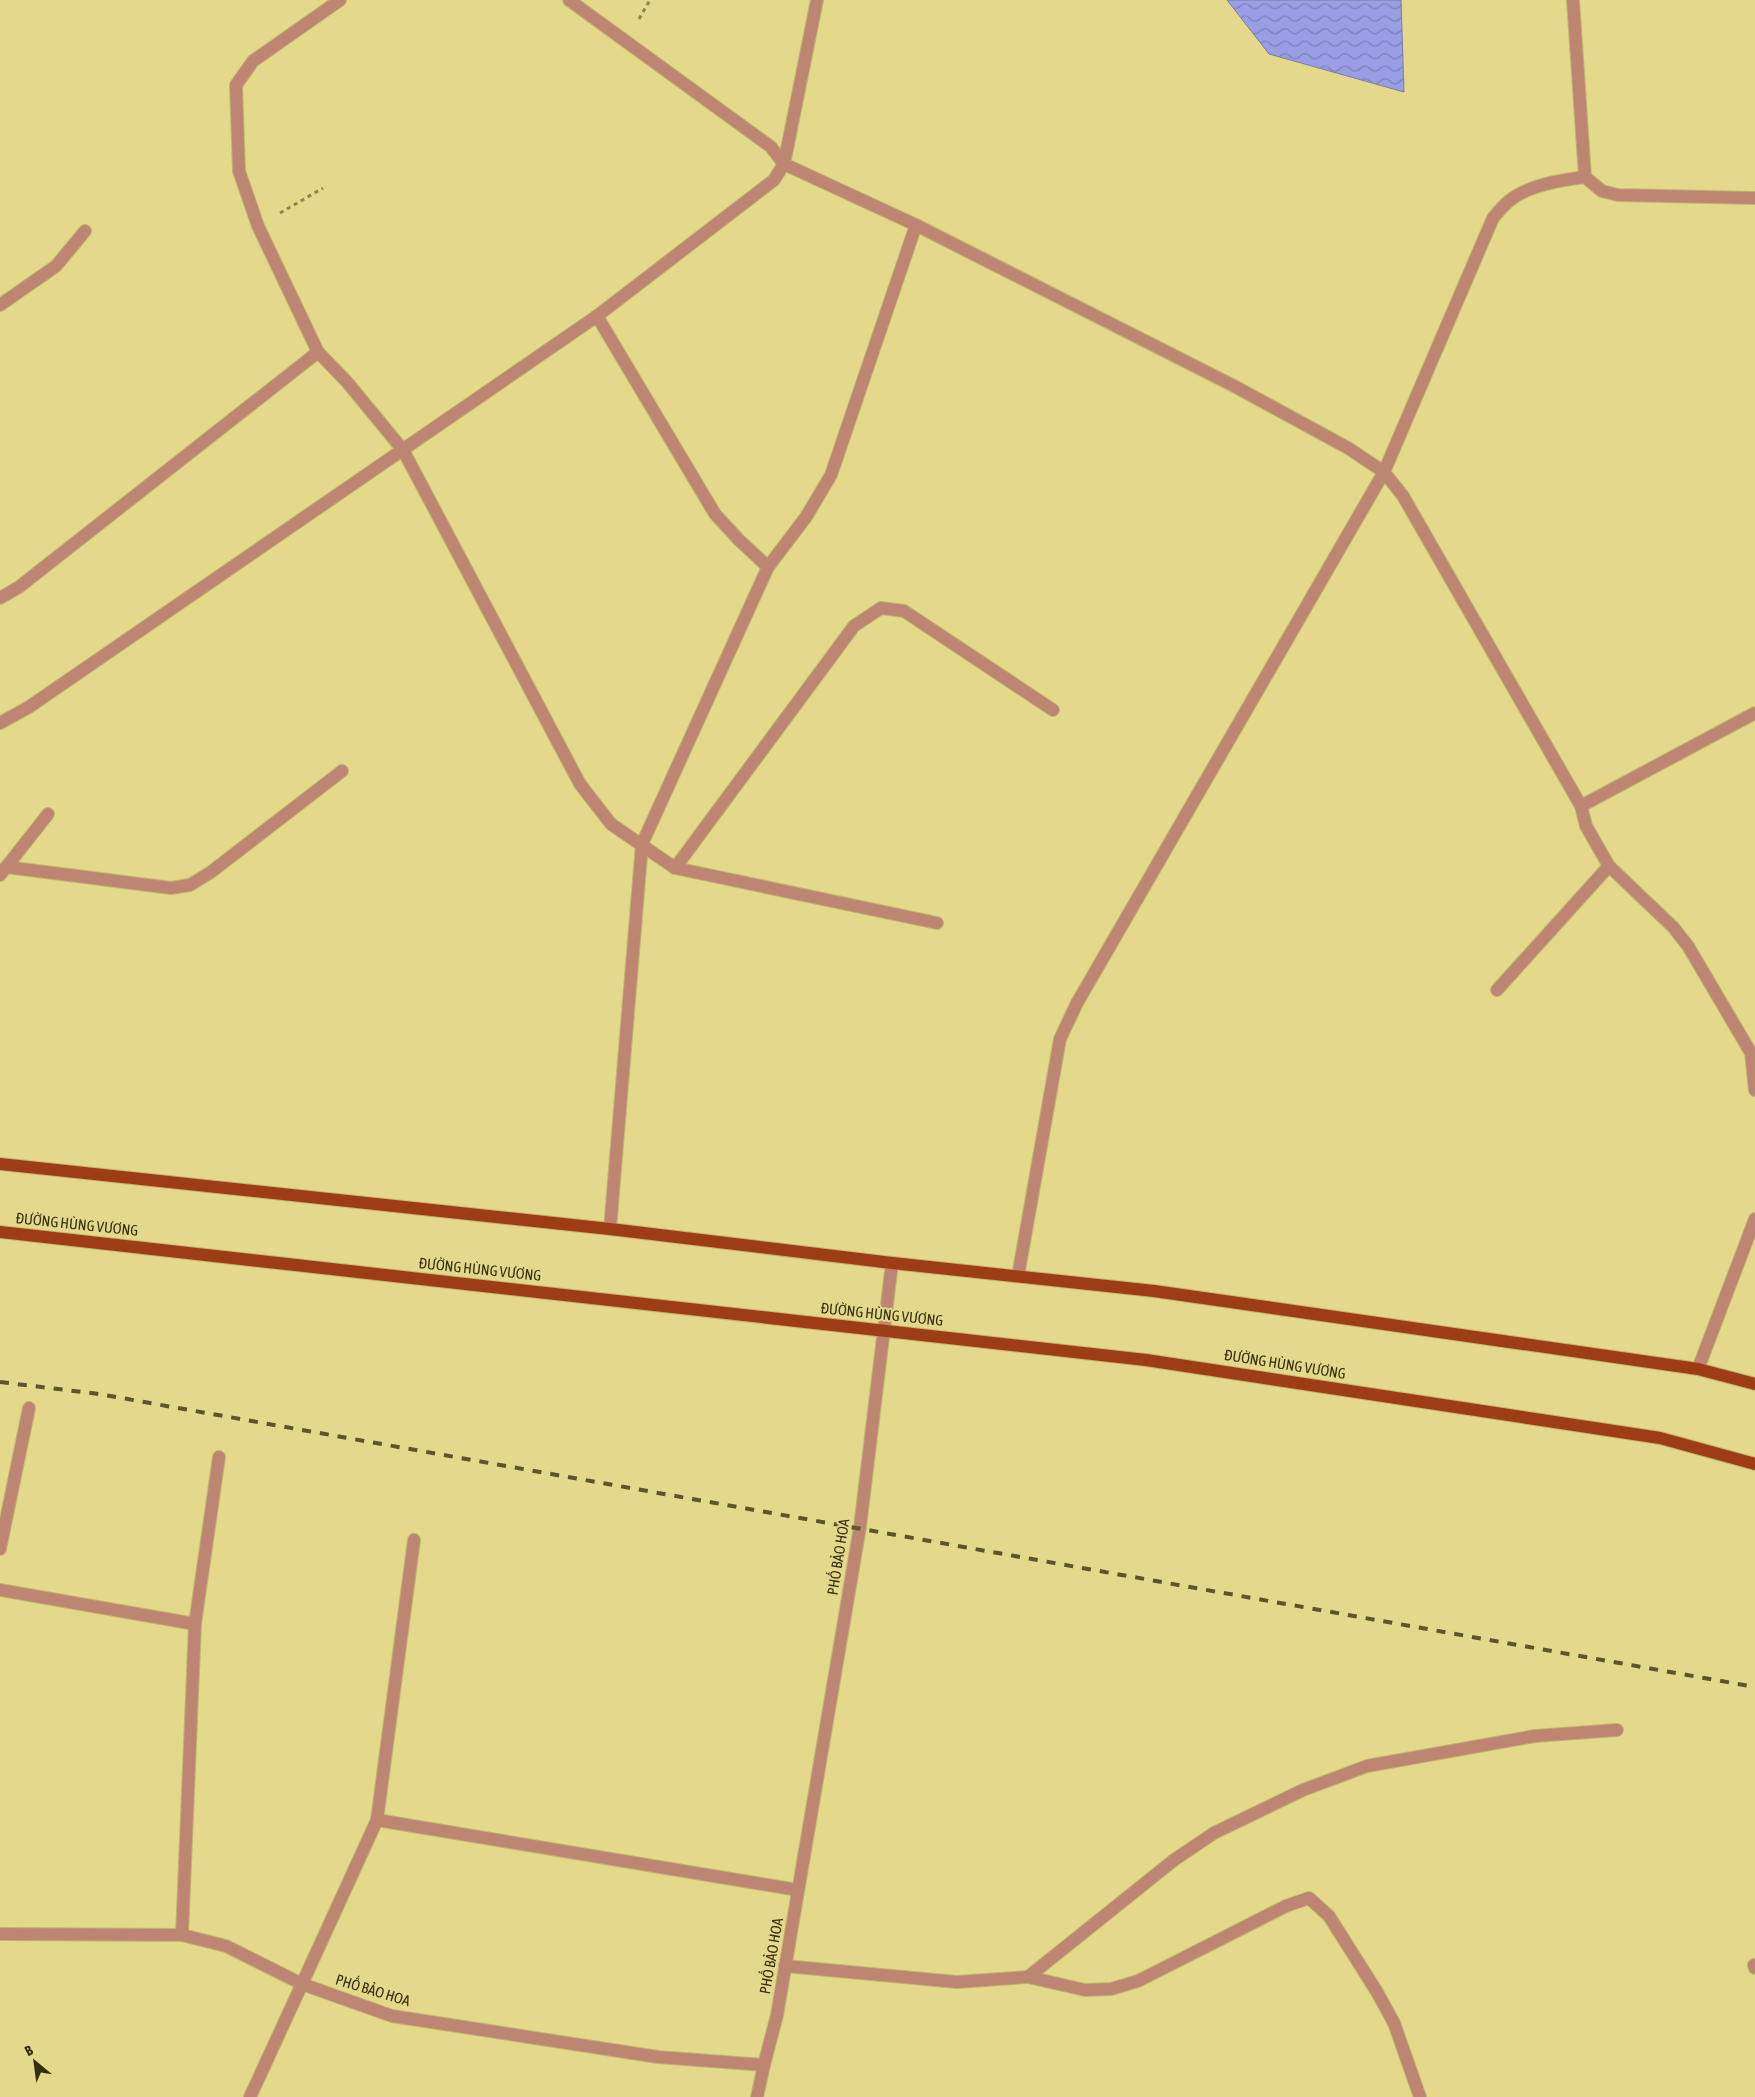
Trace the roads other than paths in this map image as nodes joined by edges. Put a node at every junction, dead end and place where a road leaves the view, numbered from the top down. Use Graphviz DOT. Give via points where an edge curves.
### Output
graph roads {
  1 [pos="340,0"];
  2 [pos="569,0"];
  3 [pos="817,0"];
  4 [pos="1573,0"];
  5 [pos="784,164"];
  6 [pos="1585,177"];
  7 [pos="1755,198"];
  8 [pos="916,225"];
  9 [pos="85,231"];
  10 [pos="0,305"];
  11 [pos="597,316"];
  12 [pos="318,352"];
  13 [pos="403,450"];
  14 [pos="1384,472"];
  15 [pos="768,567"];
  16 [pos="0,598"];
  17 [pos="1053,710"];
  18 [pos="1755,713"];
  19 [pos="0,723"];
  20 [pos="342,771"];
  21 [pos="1581,806"];
  22 [pos="48,814"];
  23 [pos="642,844"];
  24 [pos="1609,866"];
  25 [pos="675,868"];
  26 [pos="3,871"];
  27 [pos="937,923"];
  28 [pos="1497,990"];
  29 [pos="1753,1052"];
  30 [pos="1755,1090"];
  31 [pos="0,1164"];
  32 [pos="1755,1219"];
  33 [pos="610,1229"];
  34 [pos="0,1232"];
  35 [pos="892,1263"];
  36 [pos="1018,1276"];
  37 [pos="885,1331"];
  38 [pos="1698,1369"];
  39 [pos="1755,1384"];
  40 [pos="29,1408"];
  41 [pos="219,1456"];
  42 [pos="1755,1464"];
  43 [pos="414,1540"];
  44 [pos="0,1549"];
  45 [pos="0,1590"];
  46 [pos="195,1624"];
  47 [pos="1617,1730"];
  48 [pos="377,1820"];
  49 [pos="798,1890"];
  50 [pos="0,1934"];
  51 [pos="182,1935"];
  52 [pos="786,1966"];
  53 [pos="1028,1977"];
  54 [pos="302,1984"];
  55 [pos="764,2065"];
  56 [pos="250,2097"];
  57 [pos="757,2097"];
  58 [pos="1420,2097"];
  1 -- 12 [label="street" via="253,61 236,85 239,171 258,226"];
  2 -- 5 [label="street" via="771,147"];
  3 -- 5 [label="street"];
  4 -- 6 [label="street"];
  5 -- 8 [label="street"];
  5 -- 11 [label="street" via="774,180"];
  6 -- 7 [label="street" via="1602,191 1618,195"];
  6 -- 14 [label="street" via="1536,187 1511,199 1492,218"];
  8 -- 14 [label="street" via="1234,386 1348,448"];
  8 -- 15 [label="street" via="831,475 806,517"];
  9 -- 10 [label="street" via="56,266"];
  11 -- 13 [label="street"];
  11 -- 15 [label="street" via="715,514"];
  12 -- 13 [label="street"];
  12 -- 16 [label="street" via="19,587"];
  13 -- 19 [label="street" via="29,707"];
  13 -- 23 [label="street" via="580,784 611,824"];
  14 -- 21 [label="street" via="1403,496"];
  14 -- 36 [label="street" via="1082,994 1060,1038"];
  15 -- 23 [label="street"];
  17 -- 25 [label="street" via="904,611 881,608 854,626"];
  18 -- 21 [label="street"];
  20 -- 26 [label="street" via="211,872 190,884 171,888"];
  21 -- 24 [label="street" via="1586,826"];
  22 -- 26 [label="street"];
  23 -- 25 [label="street"];
  23 -- 33 [label="street"];
  24 -- 28 [label="street"];
  24 -- 29 [label="street" via="1673,927 1688,946"];
  25 -- 27 [label="street"];
  29 -- 30 [label="street"];
  31 -- 33 [label="main road"];
  32 -- 38 [label="street"];
  33 -- 35 [label="main road"];
  34 -- 37 [label="main road, ĐƯỜNG HÙNG VƯƠNG"];
  35 -- 36 [label="main road"];
  35 -- 37 [label="street, PHỐ BẢO HOA"];
  36 -- 38 [label="main road" via="1154,1291"];
  37 -- 42 [label="main road, ĐƯỜNG HÙNG VƯƠNG" via="1146,1360 1660,1438"];
  37 -- 49 [label="street, PHỐ BẢO HOA" via="860,1527"];
  38 -- 39 [label="main road"];
  40 -- 44 [label="street"];
  41 -- 46 [label="street"];
  43 -- 48 [label="street"];
  45 -- 46 [label="street"];
  46 -- 51 [label="street"];
  47 -- 53 [label="street" via="1535,1736 1367,1766 1303,1790 1214,1833 1174,1860"];
  48 -- 49 [label="street"];
  48 -- 54 [label="street"];
  49 -- 52 [label="street, PHỐ BẢO HOA"];
  50 -- 51 [label="street, PHỐ BẢO HOA"];
  51 -- 54 [label="street, PHỐ BẢO HOA" via="226,1946"];
  52 -- 53 [label="street" via="956,1982"];
  52 -- 55 [label="street, PHỐ BẢO HOA"];
  53 -- 58 [label="street" via="1085,1990 1111,1989 1138,1981 1286,1906 1310,1898 1329,1916 1377,1992 1394,2023"];
  54 -- 55 [label="street, PHỐ BẢO HOA" via="392,2016 658,2057"];
  54 -- 56 [label="street"];
  55 -- 57 [label="street"];
}
